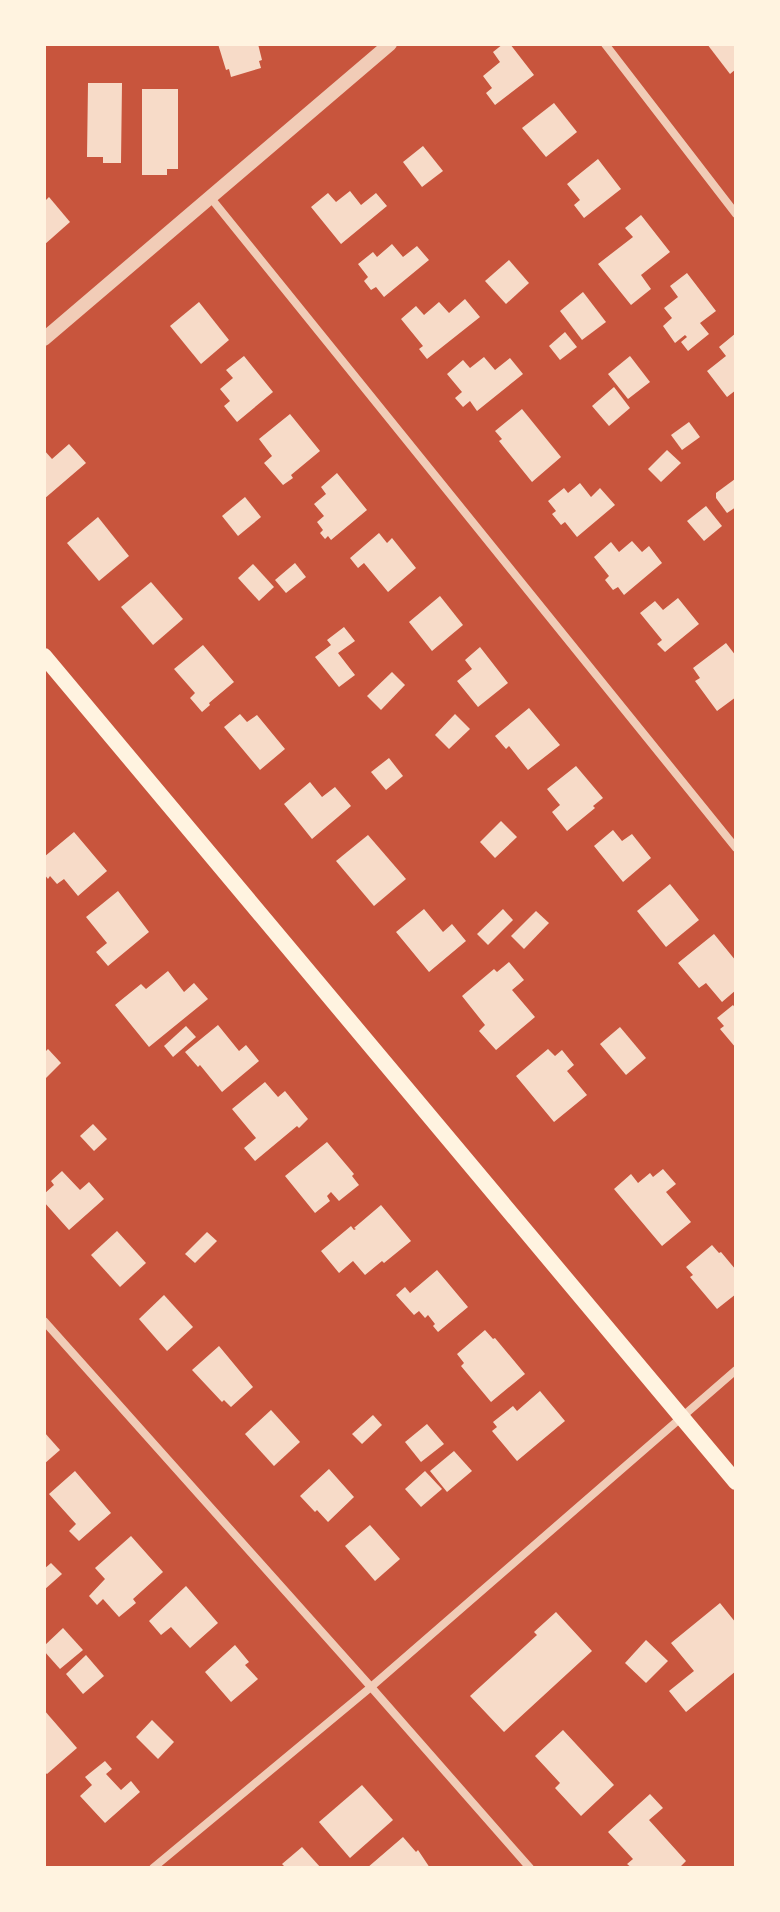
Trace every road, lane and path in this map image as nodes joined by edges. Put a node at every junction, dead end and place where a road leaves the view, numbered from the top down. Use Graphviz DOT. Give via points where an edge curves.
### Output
graph roads {
  1 [pos="390,44"];
  2 [pos="605,44"];
  3 [pos="210,196"];
  4 [pos="736,214"];
  5 [pos="44,339"];
  6 [pos="44,656"];
  7 [pos="736,848"];
  8 [pos="44,1321"];
  9 [pos="736,1370"];
  10 [pos="681,1417"];
  11 [pos="736,1482"];
  12 [pos="371,1687"];
  13 [pos="153,1868"];
  14 [pos="530,1868"];
  1 -- 3 [label="street"];
  2 -- 4 [label="street"];
  3 -- 5 [label="street"];
  3 -- 7 [label="street"];
  6 -- 10 [label="main road"];
  8 -- 12 [label="street"];
  9 -- 10 [label="street"];
  10 -- 11 [label="main road"];
  10 -- 12 [label="street"];
  12 -- 13 [label="street"];
  12 -- 14 [label="street"];
}
